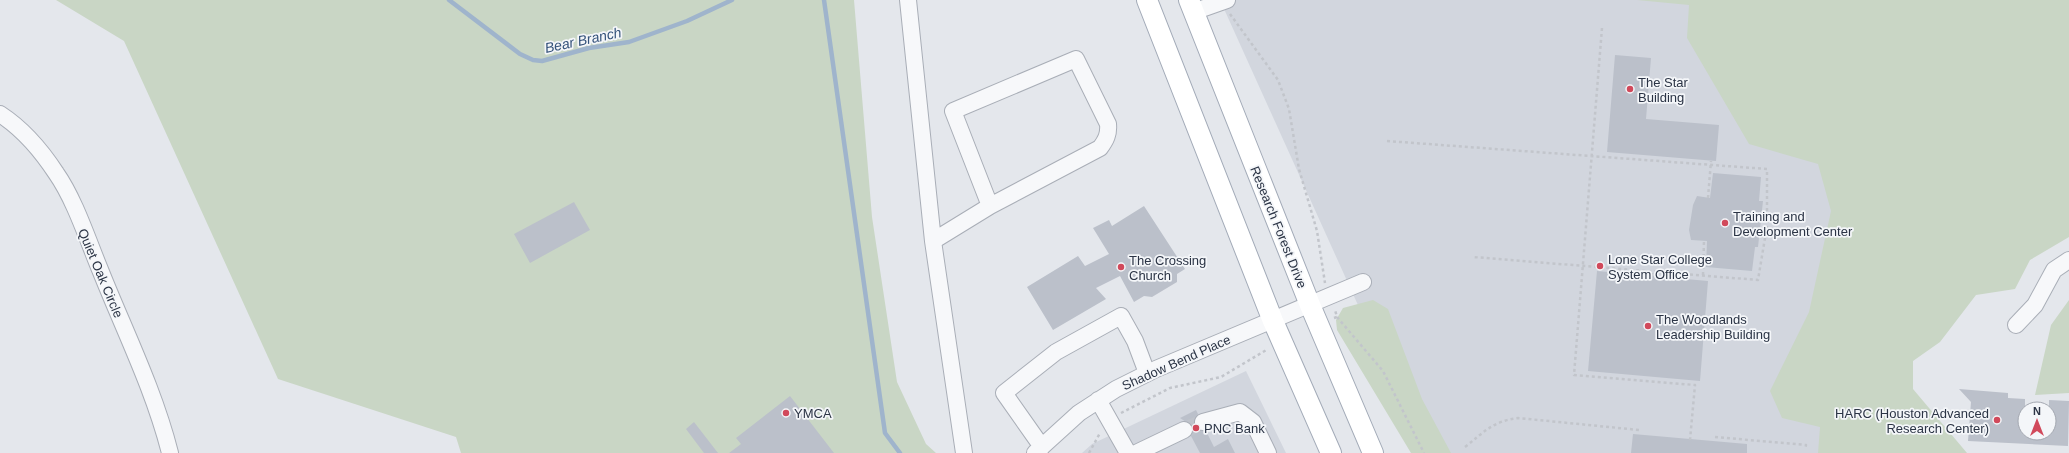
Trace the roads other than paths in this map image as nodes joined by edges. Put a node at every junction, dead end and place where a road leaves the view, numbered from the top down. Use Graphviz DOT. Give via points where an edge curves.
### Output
graph roads {
  1 [pos="908,0"];
  2 [pos="1147,0"];
  3 [pos="1228,0"];
  4 [pos="1191,6"];
  5 [pos="0,114"];
  6 [pos="990,206"];
  7 [pos="933,241"];
  8 [pos="2069,260"];
  9 [pos="1363,282"];
  10 [pos="1310,305"];
  11 [pos="1273,321"];
  12 [pos="2016,325"];
  13 [pos="1147,373"];
  14 [pos="1098,400"];
  15 [pos="1203,422"];
  16 [pos="1184,430"];
  17 [pos="1038,450"];
  18 [pos="170,453"];
  19 [pos="964,453"];
  20 [pos="1128,453"];
  21 [pos="1136,453"];
  22 [pos="1268,453"];
  23 [pos="1331,453"];
  24 [pos="1373,453"];
  1 -- 7 [label="street"];
  2 -- 11 [label="main road"];
  3 -- 4 [label="street"];
  4 -- 10 [label="main road, Research Forest Drive"];
  5 -- 18 [label="street, Quiet Oak Circle" via="14,123 39,149 57,174 76,211 157,408"];
  6 -- 6 [label="street" via="1100,148 1106,141 1108,124 1076,59 953,111"];
  6 -- 7 [label="street"];
  7 -- 19 [label="street"];
  8 -- 12 [label="street" via="2054,270 2035,305"];
  9 -- 10 [label="street, Shadow Bend Place"];
  10 -- 11 [label="street, Shadow Bend Place"];
  10 -- 24 [label="main road, Research Forest Drive"];
  11 -- 13 [label="street, Shadow Bend Place"];
  11 -- 23 [label="main road"];
  13 -- 14 [label="street, Shadow Bend Place"];
  13 -- 17 [label="street" via="1135,341 1121,316 1056,352 1004,393"];
  14 -- 17 [label="street, Shadow Bend Place" via="1078,413"];
  14 -- 20 [label="street"];
  15 -- 22 [label="street" via="1240,412 1253,422"];
  16 -- 21 [label="street"];
}
